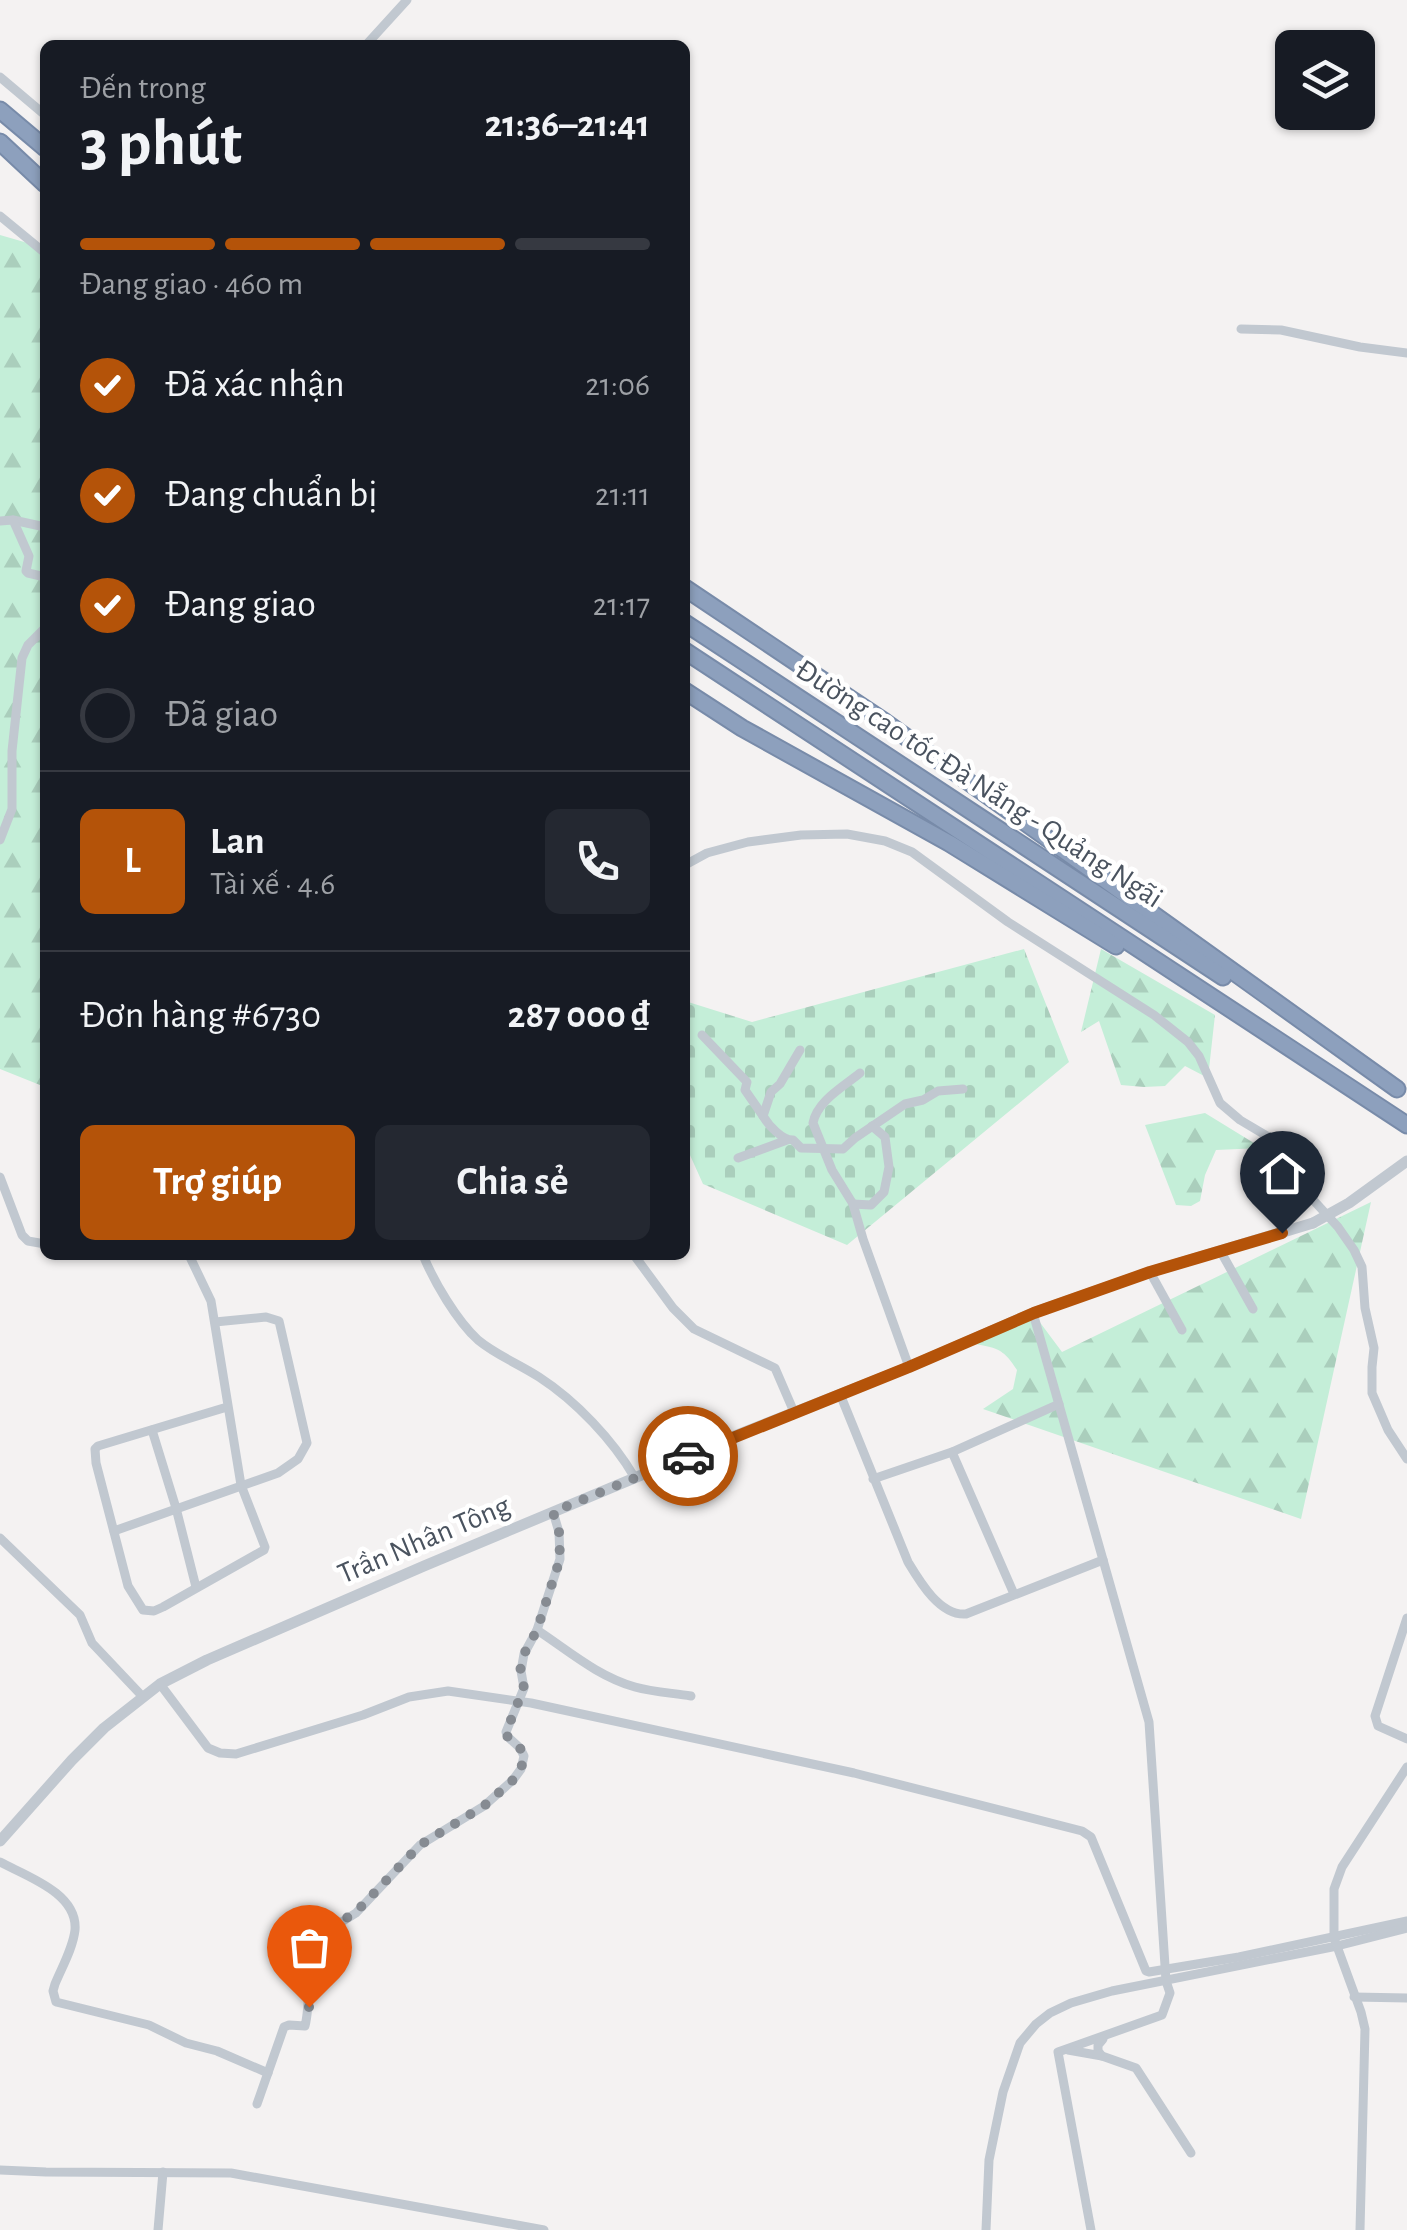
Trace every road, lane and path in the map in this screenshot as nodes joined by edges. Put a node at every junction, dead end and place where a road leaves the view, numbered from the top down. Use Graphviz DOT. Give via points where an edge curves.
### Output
graph roads {
  1 [pos="407,0"];
  2 [pos="372,40"];
  3 [pos="0,77"];
  4 [pos="0,110"];
  5 [pos="40,111"];
  6 [pos="0,141"];
  7 [pos="40,144"];
  8 [pos="40,177"];
  9 [pos="0,216"];
  10 [pos="40,249"];
  11 [pos="1241,329"];
  12 [pos="1407,354"];
  13 [pos="12,520"];
  14 [pos="0,521"];
  15 [pos="40,526"];
  16 [pos="40,576"];
  17 [pos="690,591"];
  18 [pos="690,627"];
  19 [pos="40,633"];
  20 [pos="690,654"];
  21 [pos="690,693"];
  22 [pos="0,840"];
  23 [pos="690,862"];
  24 [pos="1244,986"];
  25 [pos="1236,1018"];
  26 [pos="702,1035"];
  27 [pos="800,1050"];
  28 [pos="860,1073"];
  29 [pos="963,1089"];
  30 [pos="1402,1093"];
  31 [pos="763,1116"];
  32 [pos="1407,1125"];
  33 [pos="872,1126"];
  34 [pos="787,1140"];
  35 [pos="825,1148"];
  36 [pos="738,1158"];
  37 [pos="1407,1161"];
  38 [pos="0,1177"];
  39 [pos="854,1204"];
  40 [pos="40,1244"];
  41 [pos="1221,1252"];
  42 [pos="191,1260"];
  43 [pos="426,1260"];
  44 [pos="638,1260"];
  45 [pos="1150,1272"];
  46 [pos="1253,1310"];
  47 [pos="1034,1313"];
  48 [pos="215,1322"];
  49 [pos="1182,1330"];
  50 [pos="909,1367"];
  51 [pos="840,1394"];
  52 [pos="1059,1404"];
  53 [pos="228,1407"];
  54 [pos="794,1412"];
  55 [pos="152,1430"];
  56 [pos="952,1452"];
  57 [pos="1407,1459"];
  58 [pos="635,1478"];
  59 [pos="873,1479"];
  60 [pos="241,1485"];
  61 [pos="176,1508"];
  62 [pos="553,1512"];
  63 [pos="114,1531"];
  64 [pos="0,1538"];
  65 [pos="1103,1560"];
  66 [pos="196,1587"];
  67 [pos="1014,1594"];
  68 [pos="1407,1618"];
  69 [pos="537,1630"];
  70 [pos="160,1684"];
  71 [pos="691,1696"];
  72 [pos="143,1698"];
  73 [pos="520,1701"];
  74 [pos="1407,1739"];
  75 [pos="1407,1767"];
  76 [pos="0,1841"];
  77 [pos="0,1862"];
  78 [pos="1407,1921"];
  79 [pos="1407,1928"];
  80 [pos="1336,1942"];
  81 [pos="1166,1976"];
  82 [pos="1354,1997"];
  83 [pos="1407,1998"];
  84 [pos="1104,2036"];
  85 [pos="1066,2050"];
  86 [pos="1102,2056"];
  87 [pos="268,2073"];
  88 [pos="257,2104"];
  89 [pos="1191,2153"];
  90 [pos="0,2170"];
  91 [pos="163,2172"];
  92 [pos="158,2230"];
  93 [pos="544,2230"];
  94 [pos="986,2230"];
  95 [pos="1091,2230"];
  96 [pos="1360,2230"];
  1 -- 2 [label="street"];
  3 -- 5 [label="street"];
  4 -- 7 [label="highway"];
  6 -- 8 [label="highway"];
  9 -- 10 [label="street"];
  11 -- 12 [label="street"];
  13 -- 14 [label="street"];
  13 -- 15 [label="street"];
  13 -- 16 [label="street" via="29,556 26,571"];
  17 -- 24 [label="highway" via="884,722"];
  18 -- 24 [label="highway, Đường cao tốc Đà Nẵng - Quảng Ngãi"];
  19 -- 22 [label="street" via="22,658 12,809"];
  20 -- 25 [label="highway, Đường cao tốc Đà Nẵng - Quảng Ngãi"];
  21 -- 25 [label="highway"];
  23 -- 57 [label="street" via="748,842 801,835 884,841 912,852 1188,1042 1220,1104 1277,1142 1293,1178 1354,1250 1374,1348 1372,1394"];
  24 -- 30 [label="highway"];
  25 -- 32 [label="highway"];
  26 -- 31 [label="street" via="747,1082 745,1090"];
  27 -- 31 [label="street"];
  28 -- 35 [label="street" via="814,1116"];
  29 -- 33 [label="street" via="905,1104"];
  31 -- 34 [label="street"];
  33 -- 35 [label="street" via="843,1149"];
  33 -- 39 [label="street" via="885,1137 884,1192 871,1205"];
  34 -- 35 [label="street"];
  34 -- 36 [label="street"];
  35 -- 39 [label="street"];
  37 -- 41 [label="street, Trần Nhân Tông, bridge" via="1313,1223"];
  38 -- 40 [label="street" via="22,1235"];
  39 -- 50 [label="street"];
  41 -- 45 [label="street, Trần Nhân Tông"];
  41 -- 46 [label="street"];
  42 -- 48 [label="street"];
  43 -- 58 [label="street" via="477,1338 574,1404"];
  44 -- 54 [label="street" via="694,1330 775,1368"];
  45 -- 47 [label="street, Trần Nhân Tông"];
  45 -- 49 [label="street"];
  47 -- 50 [label="street, Trần Nhân Tông"];
  47 -- 52 [label="street"];
  48 -- 53 [label="street"];
  48 -- 60 [label="street" via="279,1321 307,1443 278,1473"];
  50 -- 51 [label="street, Trần Nhân Tông"];
  51 -- 54 [label="street, Trần Nhân Tông"];
  51 -- 59 [label="street"];
  52 -- 56 [label="street"];
  52 -- 65 [label="street"];
  53 -- 55 [label="street"];
  53 -- 60 [label="street"];
  54 -- 58 [label="street, Trần Nhân Tông"];
  55 -- 61 [label="street"];
  55 -- 63 [label="street" via="95,1449"];
  56 -- 59 [label="street"];
  56 -- 67 [label="street"];
  58 -- 62 [label="street, Trần Nhân Tông"];
  59 -- 67 [label="street" via="908,1562 948,1610 966,1614"];
  60 -- 61 [label="street"];
  60 -- 66 [label="street" via="264,1550"];
  61 -- 63 [label="street"];
  61 -- 66 [label="street"];
  62 -- 69 [label="street" via="560,1559"];
  62 -- 70 [label="street, Trần Nhân Tông"];
  63 -- 66 [label="street" via="128,1586 143,1610 154,1612"];
  64 -- 72 [label="street" via="80,1615 92,1642"];
  65 -- 67 [label="street"];
  65 -- 81 [label="street" via="1149,1722"];
  68 -- 74 [label="street" via="1375,1722"];
  69 -- 71 [label="street" via="613,1678"];
  69 -- 73 [label="street" via="524,1654"];
  70 -- 72 [label="street, Trần Nhân Tông"];
  70 -- 73 [label="street" via="208,1748 220,1754 363,1716 408,1697 448,1691"];
  72 -- 76 [label="street, Trần Nhân Tông" via="104,1728"];
  73 -- 81 [label="street" via="854,1772 1082,1831 1091,1837 1146,1971"];
  73 -- 87 [label="street" via="506,1735 523,1752 521,1769 484,1806 420,1845 352,1916 314,1939 306,2026 284,2027"];
  75 -- 80 [label="street" via="1342,1867 1334,1889"];
  77 -- 87 [label="street" via="52,1891 72,1912 74,1934 55,1984 56,2002 149,2025"];
  78 -- 80 [label="street"];
  79 -- 80 [label="street"];
  80 -- 81 [label="street"];
  80 -- 82 [label="street"];
  81 -- 84 [label="street" via="1170,1993 1162,2015"];
  81 -- 94 [label="street" via="1071,2003 1026,2034 1013,2059 988,2160"];
  82 -- 83 [label="street"];
  82 -- 96 [label="street" via="1365,2029"];
  84 -- 85 [label="street"];
  84 -- 86 [label="street" via="1098,2045"];
  85 -- 86 [label="street"];
  85 -- 95 [label="street" via="1058,2052"];
  86 -- 89 [label="street" via="1136,2068"];
  87 -- 88 [label="street"];
  90 -- 91 [label="street"];
  91 -- 92 [label="street"];
  91 -- 93 [label="street" via="244,2174"];
}
